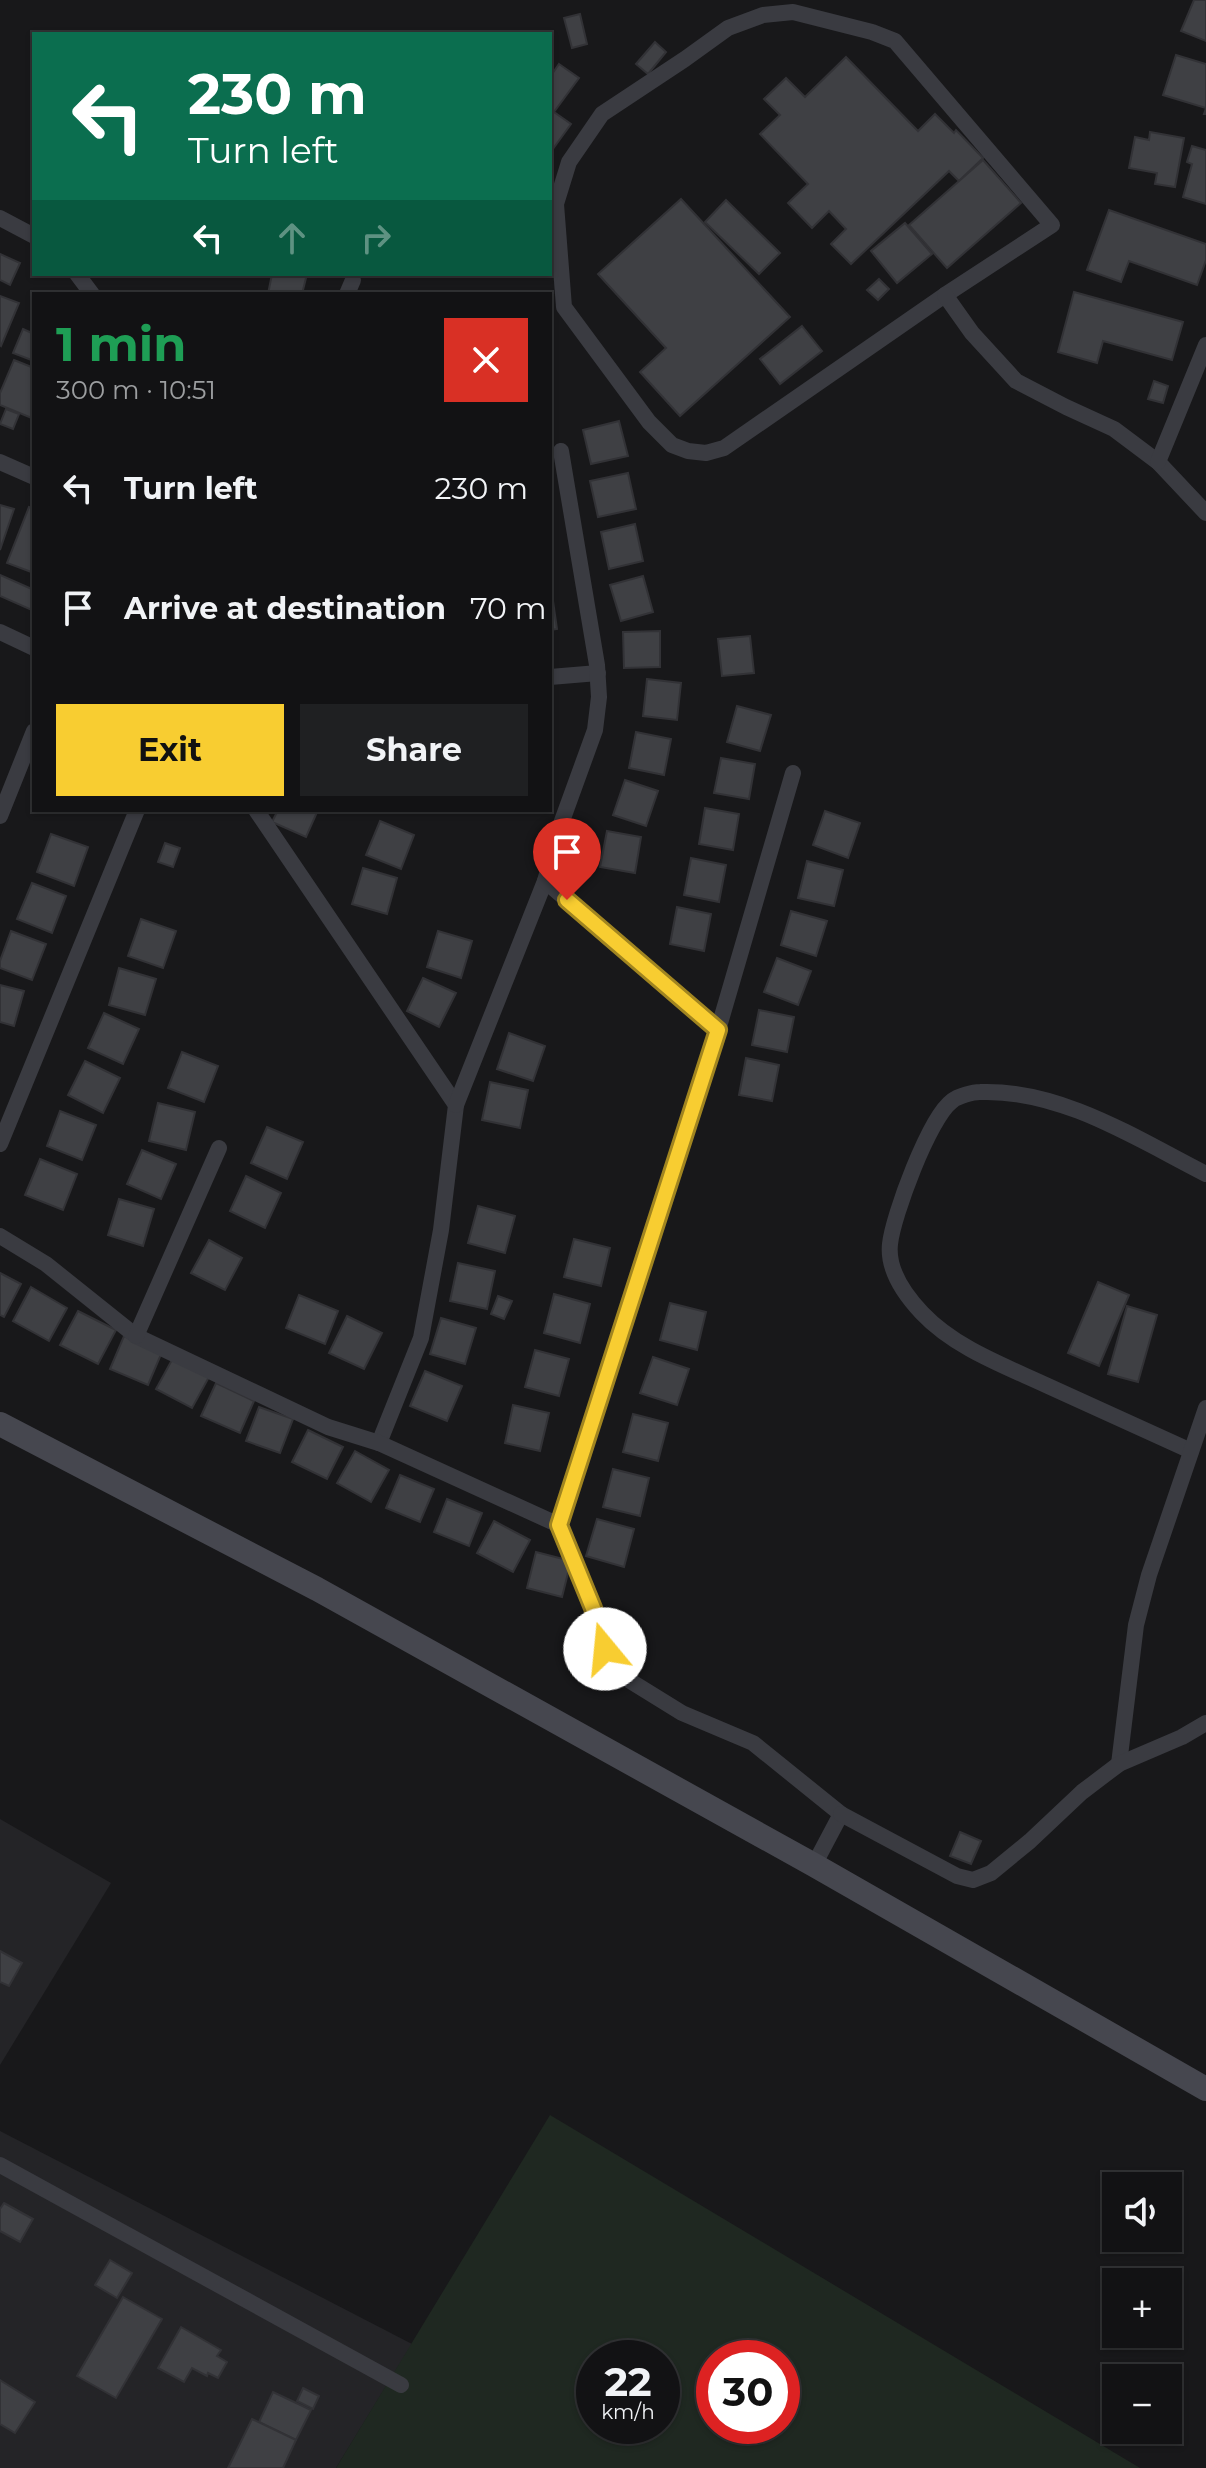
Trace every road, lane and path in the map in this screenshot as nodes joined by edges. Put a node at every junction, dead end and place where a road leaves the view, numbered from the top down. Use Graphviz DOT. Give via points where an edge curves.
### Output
graph roads {
  1 [pos="0,218"];
  2 [pos="32,235"];
  3 [pos="945,295"];
  4 [pos="1206,345"];
  5 [pos="561,451"];
  6 [pos="0,462"];
  7 [pos="1158,462"];
  8 [pos="32,476"];
  9 [pos="1206,513"];
  10 [pos="0,632"];
  11 [pos="32,647"];
  12 [pos="598,673"];
  13 [pos="552,677"];
  14 [pos="32,736"];
  15 [pos="793,773"];
  16 [pos="1,809"];
  17 [pos="136,812"];
  18 [pos="257,812"];
  19 [pos="545,881"];
  20 [pos="718,1030"];
  21 [pos="456,1105"];
  22 [pos="0,1144"];
  23 [pos="219,1148"];
  24 [pos="1206,1174"];
  25 [pos="0,1236"];
  26 [pos="136,1336"];
  27 [pos="1206,1408"];
  28 [pos="0,1424"];
  29 [pos="379,1443"];
  30 [pos="1191,1451"];
  31 [pos="559,1525"];
  32 [pos="1206,1723"];
  33 [pos="1119,1764"];
  34 [pos="841,1814"];
  35 [pos="814,1865"];
  36 [pos="1206,2089"];
  37 [pos="0,2165"];
  38 [pos="401,2385"];
  1 -- 2 [label="street"];
  3 -- 3 [label="street" via="1052,225 895,41 793,12 763,15 728,28 602,114 569,162 556,204 564,307 649,422 672,445 688,451 724,448"];
  3 -- 7 [label="street" via="1016,381 1114,429"];
  4 -- 7 [label="street"];
  5 -- 12 [label="street"];
  6 -- 8 [label="street"];
  7 -- 9 [label="street"];
  10 -- 11 [label="street"];
  12 -- 13 [label="street"];
  12 -- 19 [label="street" via="595,730"];
  14 -- 16 [label="street"];
  15 -- 20 [label="street"];
  17 -- 22 [label="street"];
  18 -- 21 [label="street"];
  19 -- 20 [label="street"];
  19 -- 21 [label="street"];
  20 -- 31 [label="street"];
  21 -- 29 [label="street" via="421,1338"];
  23 -- 26 [label="street"];
  24 -- 30 [label="street" via="1059,1104 978,1092 953,1100 935,1120 906,1187 890,1245 894,1277 923,1314 957,1340"];
  25 -- 26 [label="street" via="46,1264"];
  26 -- 29 [label="street" via="328,1427"];
  27 -- 30 [label="street"];
  28 -- 35 [label="main road" via="317,1589"];
  29 -- 31 [label="street"];
  30 -- 33 [label="street" via="1136,1625"];
  31 -- 34 [label="street" via="605,1649 627,1679 682,1713 753,1743"];
  32 -- 33 [label="street"];
  33 -- 34 [label="street" via="991,1873 973,1880"];
  34 -- 35 [label="street"];
  35 -- 36 [label="main road"];
  37 -- 38 [label="street"];
}
